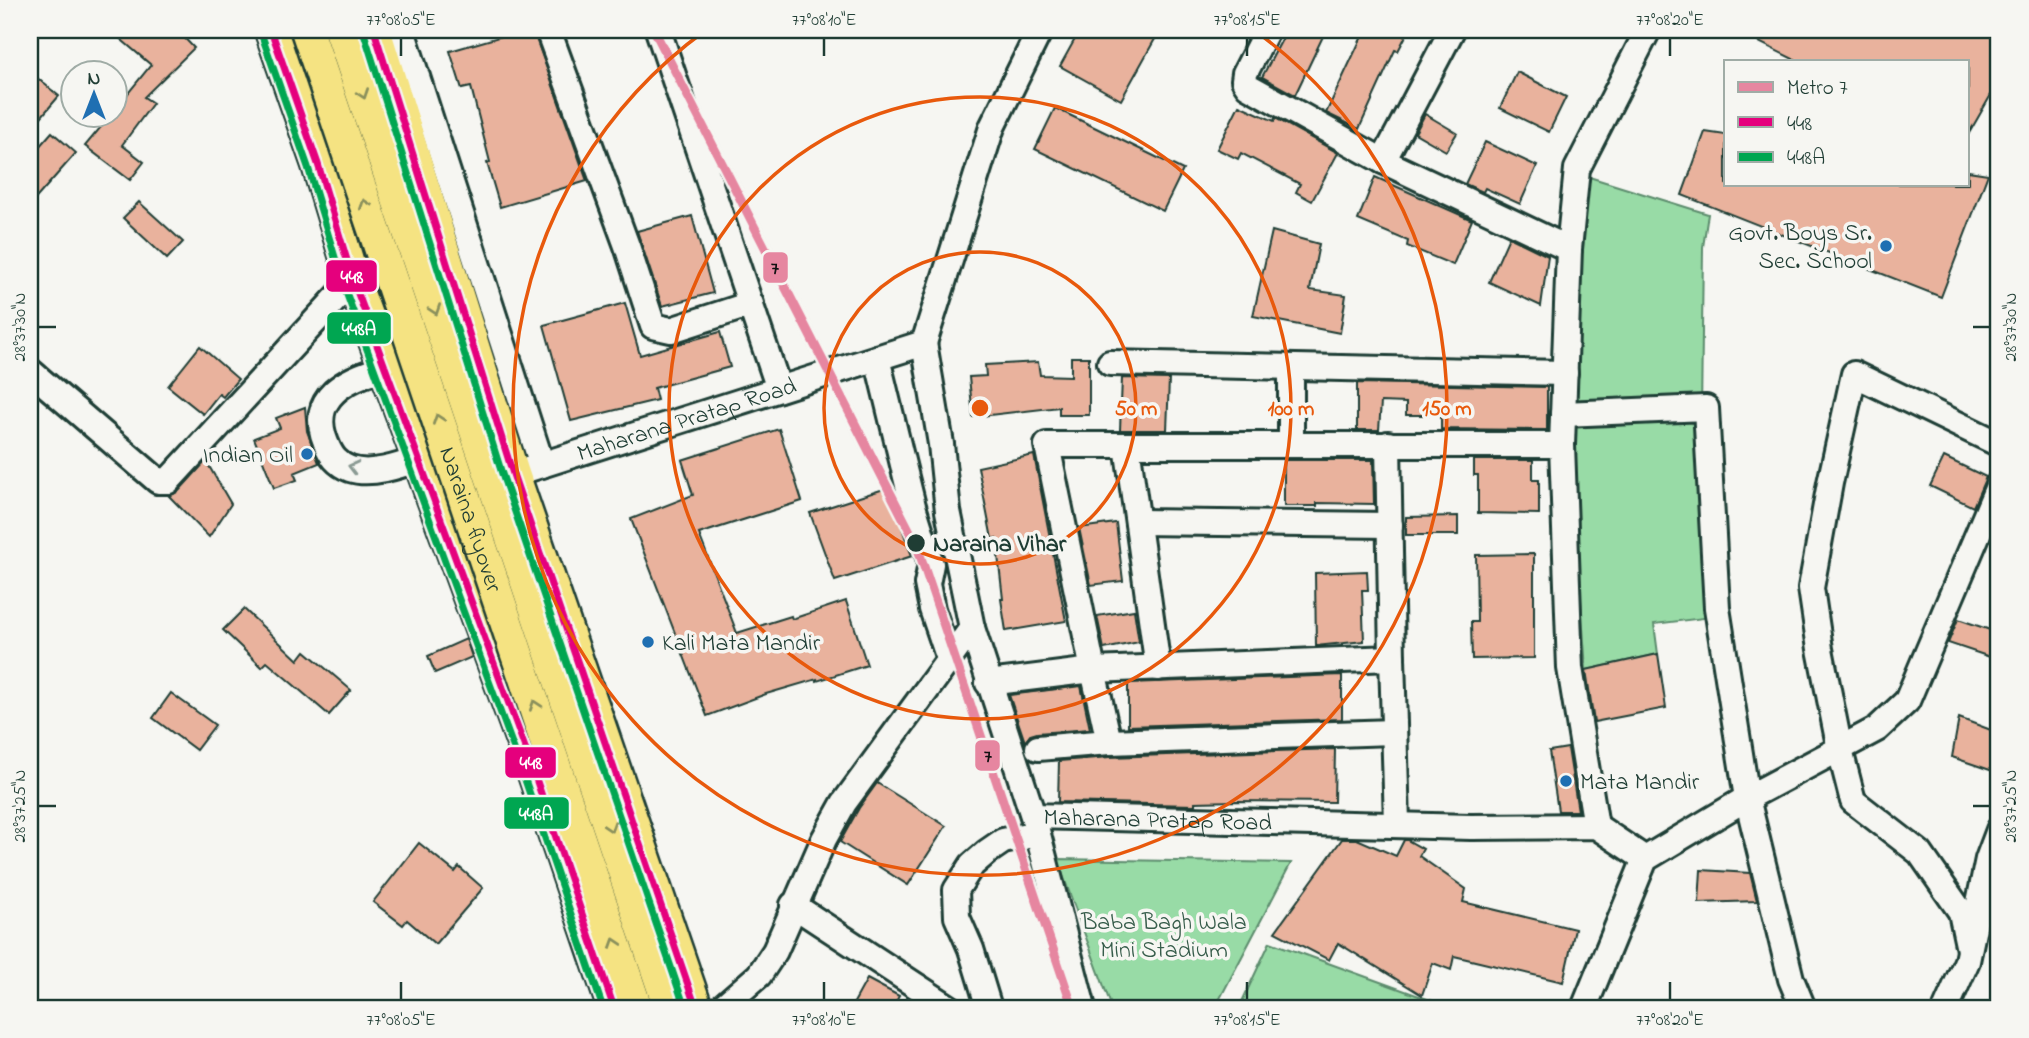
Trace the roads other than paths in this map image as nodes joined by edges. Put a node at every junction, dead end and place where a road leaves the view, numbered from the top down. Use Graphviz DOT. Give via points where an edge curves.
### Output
graph roads {
  1 [pos="271,30"];
  2 [pos="307,30"];
  3 [pos="341,30"];
  4 [pos="374,30"];
  5 [pos="402,30"];
  6 [pos="548,30"];
  7 [pos="658,30"];
  8 [pos="1040,30"];
  9 [pos="1267,30"];
  10 [pos="1452,30"];
  11 [pos="1648,30"];
  12 [pos="1383,160"];
  13 [pos="1569,249"];
  14 [pos="353,280"];
  15 [pos="751,304"];
  16 [pos="924,343"];
  17 [pos="877,358"];
  18 [pos="1110,363"];
  19 [pos="385,368"];
  20 [pos="1291,368"];
  21 [pos="30,371"];
  22 [pos="1565,373"];
  23 [pos="779,389"];
  24 [pos="1563,414"];
  25 [pos="1291,444"];
  26 [pos="1388,444"];
  27 [pos="1999,444"];
  28 [pos="1127,445"];
  29 [pos="1562,445"];
  30 [pos="419,459"];
  31 [pos="528,470"];
  32 [pos="1999,484"];
  33 [pos="1138,522"];
  34 [pos="1390,525"];
  35 [pos="1990,530"];
  36 [pos="972,628"];
  37 [pos="1392,658"];
  38 [pos="949,659"];
  39 [pos="1158,668"];
  40 [pos="1093,670"];
  41 [pos="988,683"];
  42 [pos="1393,732"];
  43 [pos="601,734"];
  44 [pos="1109,742"];
  45 [pos="1038,748"];
  46 [pos="1840,750"];
  47 [pos="531,764"];
  48 [pos="1747,798"];
  49 [pos="1396,823"];
  50 [pos="1035,825"];
  51 [pos="1596,826"];
  52 [pos="1999,830"];
  53 [pos="1645,859"];
  54 [pos="793,905"];
  55 [pos="1969,950"];
  56 [pos="614,1008"];
  57 [pos="636,1008"];
  58 [pos="670,1008"];
  59 [pos="696,1008"];
  60 [pos="721,1008"];
  61 [pos="950,1008"];
  62 [pos="989,1008"];
  63 [pos="1083,1008"];
  64 [pos="1584,1008"];
  65 [pos="1803,1008"];
  66 [pos="1946,1008"];
  1 -- 14 [label="main road"];
  57 -- 2 [label="main road, Naraina flyover, one-way, bridge"];
  3 -- 58 [label="main road, Naraina flyover, one-way, bridge"];
  4 -- 31 [label="main road"];
  5 -- 31 [label="street"];
  6 -- 15 [label="street" via="653,326 671,330"];
  7 -- 15 [label="street"];
  8 -- 16 [label="street" via="992,127"];
  9 -- 12 [label="street" via="1245,73 1248,86"];
  10 -- 12 [label="street"];
  11 -- 13 [label="street" via="1577,169"];
  12 -- 13 [label="street"];
  13 -- 22 [label="street"];
  14 -- 19 [label="main road"];
  14 -- 21 [label="street" via="167,481 158,481"];
  15 -- 23 [label="street"];
  16 -- 17 [label="street, Maharana Pratap Road"];
  16 -- 36 [label="street, Maharana Pratap Road" via="948,510"];
  17 -- 23 [label="street, Maharana Pratap Road"];
  17 -- 38 [label="street" via="912,506 931,564 927,584 932,609"];
  18 -- 20 [label="street"];
  19 -- 30 [label="main road"];
  30 -- 19 [label="street, one-way" via="378,470 352,470 335,461 326,443 319,422 321,407 350,381"];
  20 -- 22 [label="street"];
  20 -- 25 [label="street"];
  22 -- 24 [label="street"];
  23 -- 31 [label="street, Maharana Pratap Road"];
  24 -- 29 [label="street"];
  24 -- 48 [label="street" via="1706,408 1717,608"];
  25 -- 26 [label="street"];
  25 -- 28 [label="street"];
  26 -- 29 [label="street"];
  26 -- 34 [label="street"];
  27 -- 46 [label="street" via="1854,374 1811,588"];
  28 -- 33 [label="street"];
  28 -- 40 [label="street" via="1047,445"];
  29 -- 51 [label="street" via="1570,668"];
  30 -- 47 [label="main road"];
  31 -- 43 [label="main road"];
  32 -- 35 [label="street"];
  33 -- 34 [label="street"];
  33 -- 39 [label="street"];
  34 -- 37 [label="street"];
  35 -- 46 [label="street" via="1907,701 1877,729"];
  36 -- 38 [label="street"];
  36 -- 41 [label="street, Maharana Pratap Road"];
  37 -- 39 [label="street"];
  37 -- 42 [label="street"];
  38 -- 54 [label="street" via="844,803"];
  39 -- 40 [label="street"];
  40 -- 41 [label="street"];
  40 -- 44 [label="street"];
  41 -- 50 [label="street, Maharana Pratap Road"];
  42 -- 44 [label="street"];
  42 -- 49 [label="street"];
  43 -- 47 [label="main road" via="555,749"];
  43 -- 59 [label="main road"];
  44 -- 45 [label="street"];
  46 -- 48 [label="street"];
  46 -- 55 [label="street" via="1853,800 1920,853 1961,912"];
  47 -- 56 [label="main road"];
  48 -- 53 [label="street"];
  48 -- 65 [label="street" via="1791,979"];
  49 -- 50 [label="street, Maharana Pratap Road"];
  49 -- 51 [label="street, Maharana Pratap Road"];
  50 -- 62 [label="street" via="1003,841 972,865 956,890 957,917"];
  50 -- 63 [label="street"];
  51 -- 53 [label="street"];
  52 -- 55 [label="street" via="1988,859"];
  53 -- 64 [label="street"];
  54 -- 60 [label="street" via="775,951 759,975"];
  54 -- 61 [label="street"];
  55 -- 66 [label="street"];
}
